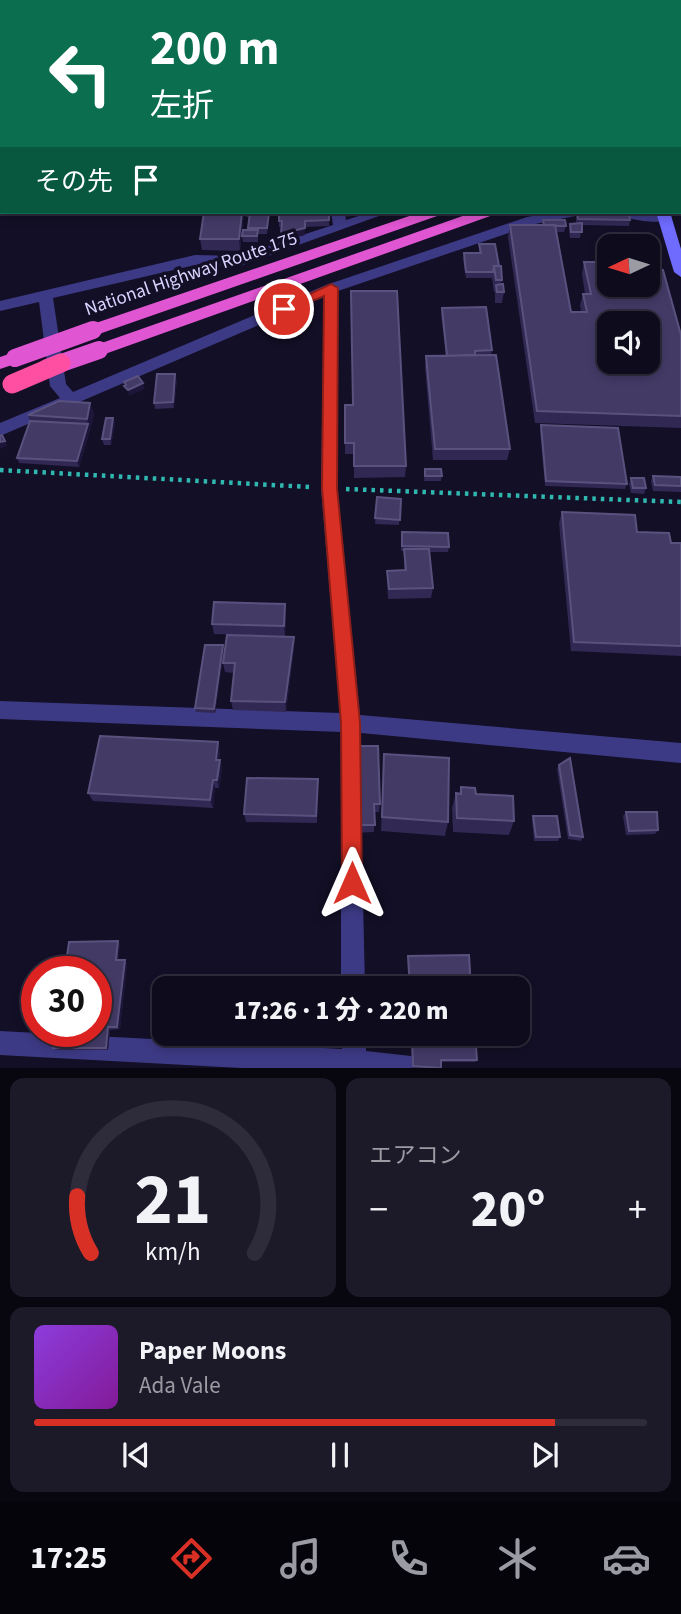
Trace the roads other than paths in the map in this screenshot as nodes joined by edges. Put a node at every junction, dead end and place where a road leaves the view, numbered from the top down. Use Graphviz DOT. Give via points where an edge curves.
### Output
graph roads {
  1 [pos="370,214"];
  2 [pos="429,214"];
  3 [pos="482,214"];
  4 [pos="564,214"];
  5 [pos="664,215"];
  6 [pos="339,219"];
  7 [pos="681,272"];
  8 [pos="331,288"];
  9 [pos="46,297"];
  10 [pos="0,306"];
  11 [pos="7,360"];
  12 [pos="61,363"];
  13 [pos="8,383"];
  14 [pos="71,400"];
  15 [pos="0,430"];
  16 [pos="0,710"];
  17 [pos="351,723"];
  18 [pos="681,753"];
  19 [pos="353,976"];
  20 [pos="0,1043"];
  21 [pos="354,1046"];
  22 [pos="354,1065"];
  23 [pos="411,1068"];
  1 -- 6 [label="street"];
  2 -- 11 [label="highway, National Highway Route 175, bridge"];
  3 -- 12 [label="highway, National Highway Route 175, bridge"];
  4 -- 8 [label="street" via="532,220"];
  5 -- 7 [label="main road"];
  6 -- 9 [label="street" via="240,261 195,260"];
  8 -- 14 [label="street"];
  8 -- 17 [label="street" via="329,488"];
  9 -- 10 [label="street"];
  9 -- 14 [label="street" via="58,386"];
  12 -- 13 [label="highway, bridge"];
  14 -- 15 [label="street"];
  16 -- 17 [label="street"];
  17 -- 18 [label="street"];
  17 -- 19 [label="street"];
  20 -- 22 [label="street"];
  21 -- 22 [label="street"];
  22 -- 23 [label="street"];
}
